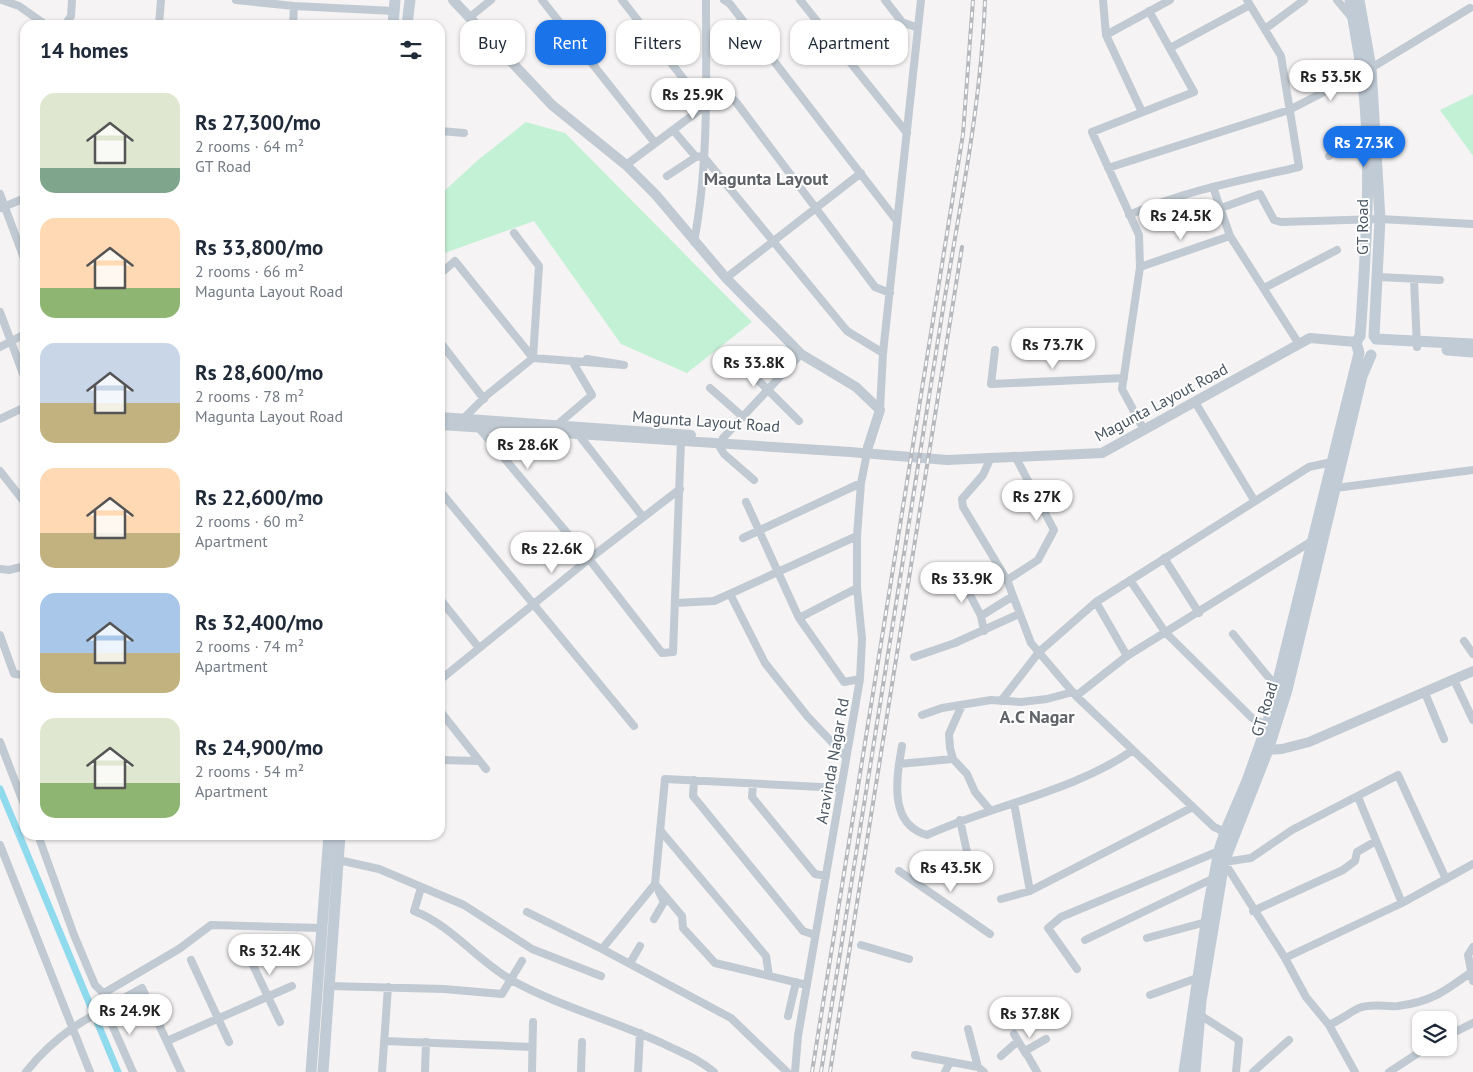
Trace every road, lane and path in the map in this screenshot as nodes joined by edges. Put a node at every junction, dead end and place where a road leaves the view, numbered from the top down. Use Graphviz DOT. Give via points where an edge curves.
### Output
graph roads {
  1 [pos="2,0"];
  2 [pos="72,0"];
  3 [pos="161,0"];
  4 [pos="236,0"];
  5 [pos="410,0"];
  6 [pos="453,0"];
  7 [pos="491,0"];
  8 [pos="542,0"];
  9 [pos="622,0"];
  10 [pos="706,0"];
  11 [pos="724,0"];
  12 [pos="885,0"];
  13 [pos="921,0"];
  14 [pos="1103,0"];
  15 [pos="1170,0"];
  16 [pos="1304,0"];
  17 [pos="1337,0"];
  18 [pos="1350,0"];
  19 [pos="1359,0"];
  20 [pos="252,1"];
  21 [pos="804,2"];
  22 [pos="1249,2"];
  23 [pos="298,4"];
  24 [pos="395,5"];
  25 [pos="1470,8"];
  26 [pos="1149,11"];
  27 [pos="470,17"];
  28 [pos="1353,18"];
  29 [pos="39,20"];
  30 [pos="68,20"];
  31 [pos="159,20"];
  32 [pos="294,20"];
  33 [pos="394,20"];
  34 [pos="408,20"];
  35 [pos="918,28"];
  36 [pos="1265,29"];
  37 [pos="1106,35"];
  38 [pos="1170,48"];
  39 [pos="1366,70"];
  40 [pos="706,86"];
  41 [pos="705,106"];
  42 [pos="1289,110"];
  43 [pos="1142,112"];
  44 [pos="673,130"];
  45 [pos="445,131"];
  46 [pos="464,133"];
  47 [pos="907,133"];
  48 [pos="1366,136"];
  49 [pos="656,142"];
  50 [pos="699,156"];
  51 [pos="1330,156"];
  52 [pos="626,165"];
  53 [pos="1108,168"];
  54 [pos="861,173"];
  55 [pos="666,176"];
  56 [pos="1213,187"];
  57 [pos="0,194"];
  58 [pos="20,200"];
  59 [pos="2,207"];
  60 [pos="817,207"];
  61 [pos="1221,208"];
  62 [pos="1129,215"];
  63 [pos="1374,219"];
  64 [pos="897,221"];
  65 [pos="1473,224"];
  66 [pos="514,233"];
  67 [pos="1230,236"];
  68 [pos="774,240"];
  69 [pos="694,242"];
  70 [pos="20,249"];
  71 [pos="1337,250"];
  72 [pos="1140,267"];
  73 [pos="445,270"];
  74 [pos="1378,277"];
  75 [pos="726,278"];
  76 [pos="1414,280"];
  77 [pos="1440,280"];
  78 [pos="1264,288"];
  79 [pos="890,293"];
  80 [pos="0,312"];
  81 [pos="20,336"];
  82 [pos="11,341"];
  83 [pos="1299,344"];
  84 [pos="1358,344"];
  85 [pos="1375,344"];
  86 [pos="1417,344"];
  87 [pos="1473,344"];
  88 [pos="0,347"];
  89 [pos="445,348"];
  90 [pos="995,350"];
  91 [pos="883,352"];
  92 [pos="1473,352"];
  93 [pos="801,354"];
  94 [pos="533,358"];
  95 [pos="587,359"];
  96 [pos="737,359"];
  97 [pos="572,361"];
  98 [pos="20,365"];
  99 [pos="1124,378"];
  100 [pos="710,388"];
  101 [pos="768,390"];
  102 [pos="484,399"];
  103 [pos="1196,402"];
  104 [pos="20,409"];
  105 [pos="880,410"];
  106 [pos="445,417"];
  107 [pos="743,417"];
  108 [pos="464,418"];
  109 [pos="0,419"];
  110 [pos="799,420"];
  111 [pos="445,425"];
  112 [pos="557,425"];
  113 [pos="478,427"];
  114 [pos="1144,430"];
  115 [pos="578,434"];
  116 [pos="681,441"];
  117 [pos="721,441"];
  118 [pos="868,450"];
  119 [pos="1015,456"];
  120 [pos="991,457"];
  121 [pos="1332,462"];
  122 [pos="0,470"];
  123 [pos="1473,470"];
  124 [pos="754,480"];
  125 [pos="861,483"];
  126 [pos="1331,487"];
  127 [pos="680,489"];
  128 [pos="20,496"];
  129 [pos="445,497"];
  130 [pos="1254,500"];
  131 [pos="746,502"];
  132 [pos="643,517"];
  133 [pos="759,530"];
  134 [pos="857,536"];
  135 [pos="743,538"];
  136 [pos="1312,541"];
  137 [pos="589,558"];
  138 [pos="1164,558"];
  139 [pos="0,568"];
  140 [pos="20,569"];
  141 [pos="777,572"];
  142 [pos="958,572"];
  143 [pos="1007,580"];
  144 [pos="1130,580"];
  145 [pos="857,588"];
  146 [pos="730,594"];
  147 [pos="1013,596"];
  148 [pos="1096,602"];
  149 [pos="674,603"];
  150 [pos="534,604"];
  151 [pos="445,605"];
  152 [pos="1198,612"];
  153 [pos="1019,614"];
  154 [pos="981,616"];
  155 [pos="799,618"];
  156 [pos="984,631"];
  157 [pos="1165,632"];
  158 [pos="1233,634"];
  159 [pos="0,635"];
  160 [pos="1464,641"];
  161 [pos="480,648"];
  162 [pos="1039,652"];
  163 [pos="1473,654"];
  164 [pos="1127,656"];
  165 [pos="914,657"];
  166 [pos="1473,671"];
  167 [pos="20,675"];
  168 [pos="445,676"];
  169 [pos="860,679"];
  170 [pos="1454,680"];
  171 [pos="1278,684"];
  172 [pos="1425,693"];
  173 [pos="1074,694"];
  174 [pos="1002,701"];
  175 [pos="962,705"];
  176 [pos="922,715"];
  177 [pos="445,717"];
  178 [pos="1473,720"];
  179 [pos="1267,725"];
  180 [pos="634,726"];
  181 [pos="1444,739"];
  182 [pos="0,742"];
  183 [pos="902,746"];
  184 [pos="1133,750"];
  185 [pos="1268,750"];
  186 [pos="846,757"];
  187 [pos="953,758"];
  188 [pos="445,760"];
  189 [pos="480,761"];
  190 [pos="899,764"];
  191 [pos="486,769"];
  192 [pos="694,780"];
  193 [pos="753,784"];
  194 [pos="841,788"];
  195 [pos="20,794"];
  196 [pos="1358,797"];
  197 [pos="1014,803"];
  198 [pos="1193,806"];
  199 [pos="990,810"];
  200 [pos="960,820"];
  201 [pos="660,830"];
  202 [pos="1225,832"];
  203 [pos="40,840"];
  204 [pos="330,840"];
  205 [pos="339,840"];
  206 [pos="1376,841"];
  207 [pos="0,845"];
  208 [pos="1220,851"];
  209 [pos="333,859"];
  210 [pos="1224,862"];
  211 [pos="1473,864"];
  212 [pos="899,871"];
  213 [pos="826,876"];
  214 [pos="972,876"];
  215 [pos="1214,878"];
  216 [pos="1446,879"];
  217 [pos="655,884"];
  218 [pos="421,888"];
  219 [pos="1030,890"];
  220 [pos="1001,899"];
  221 [pos="1402,903"];
  222 [pos="1253,911"];
  223 [pos="527,912"];
  224 [pos="654,919"];
  225 [pos="1206,922"];
  226 [pos="322,928"];
  227 [pos="990,934"];
  228 [pos="815,936"];
  229 [pos="1146,938"];
  230 [pos="241,940"];
  231 [pos="1085,940"];
  232 [pos="861,945"];
  233 [pos="640,946"];
  234 [pos="1473,948"];
  235 [pos="602,949"];
  236 [pos="1285,958"];
  237 [pos="909,959"];
  238 [pos="191,960"];
  239 [pos="522,961"];
  240 [pos="630,963"];
  241 [pos="1077,969"];
  242 [pos="601,976"];
  243 [pos="769,976"];
  244 [pos="1472,977"];
  245 [pos="1197,978"];
  246 [pos="511,980"];
  247 [pos="796,982"];
  248 [pos="807,984"];
  249 [pos="292,986"];
  250 [pos="329,986"];
  251 [pos="388,987"];
  252 [pos="104,993"];
  253 [pos="1150,996"];
  254 [pos="268,997"];
  255 [pos="114,1004"];
  256 [pos="105,1009"];
  257 [pos="1200,1015"];
  258 [pos="788,1016"];
  259 [pos="218,1018"];
  260 [pos="280,1022"];
  261 [pos="533,1022"];
  262 [pos="1473,1023"];
  263 [pos="1329,1025"];
  264 [pos="73,1026"];
  265 [pos="968,1029"];
  266 [pos="1457,1031"];
  267 [pos="640,1033"];
  268 [pos="1046,1039"];
  269 [pos="384,1040"];
  270 [pos="1289,1040"];
  271 [pos="167,1041"];
  272 [pos="229,1042"];
  273 [pos="426,1042"];
  274 [pos="582,1042"];
  275 [pos="532,1047"];
  276 [pos="915,1054"];
  277 [pos="1001,1056"];
  278 [pos="1027,1056"];
  279 [pos="1414,1056"];
  280 [pos="950,1062"];
  281 [pos="87,1070"];
  282 [pos="981,1070"];
  283 [pos="26,1072"];
  284 [pos="133,1072"];
  285 [pos="181,1072"];
  286 [pos="311,1072"];
  287 [pos="323,1072"];
  288 [pos="382,1072"];
  289 [pos="425,1072"];
  290 [pos="532,1072"];
  291 [pos="582,1072"];
  292 [pos="638,1072"];
  293 [pos="714,1072"];
  294 [pos="787,1072"];
  295 [pos="795,1072"];
  296 [pos="944,1072"];
  297 [pos="1037,1072"];
  298 [pos="1184,1072"];
  299 [pos="1195,1072"];
  300 [pos="1236,1072"];
  301 [pos="1253,1072"];
  302 [pos="1355,1072"];
  303 [pos="1389,1072"];
  1 -- 29 [label="street" via="19,6"];
  2 -- 30 [label="street"];
  3 -- 31 [label="street"];
  4 -- 20 [label="street"];
  5 -- 34 [label="main road"];
  6 -- 27 [label="street"];
  7 -- 27 [label="street"];
  8 -- 49 [label="street"];
  9 -- 40 [label="street" via="694,91"];
  10 -- 40 [label="street"];
  11 -- 54 [label="street"];
  12 -- 35 [label="street" via="902,22"];
  13 -- 35 [label="street"];
  14 -- 37 [label="street"];
  15 -- 26 [label="street"];
  16 -- 36 [label="street"];
  17 -- 28 [label="street"];
  18 -- 28 [label="main road"];
  19 -- 39 [label="main road, GT Road"];
  20 -- 23 [label="street"];
  21 -- 47 [label="street"];
  22 -- 36 [label="street"];
  22 -- 38 [label="street"];
  23 -- 24 [label="street"];
  23 -- 32 [label="street"];
  24 -- 33 [label="main road"];
  25 -- 39 [label="street"];
  26 -- 37 [label="street"];
  26 -- 38 [label="street"];
  27 -- 52 [label="street" via="552,105"];
  28 -- 39 [label="main road"];
  35 -- 47 [label="street"];
  36 -- 42 [label="street" via="1281,56"];
  37 -- 43 [label="street"];
  38 -- 43 [label="street" via="1194,92"];
  39 -- 42 [label="street"];
  39 -- 48 [label="main road"];
  39 -- 63 [label="main road, GT Road"];
  40 -- 41 [label="street"];
  40 -- 60 [label="street" via="722,88 736,102"];
  41 -- 44 [label="street"];
  41 -- 50 [label="street"];
  42 -- 53 [label="street"];
  42 -- 56 [label="street" via="1299,167"];
  43 -- 53 [label="street" via="1092,132"];
  44 -- 49 [label="street"];
  44 -- 50 [label="street"];
  45 -- 46 [label="street"];
  47 -- 64 [label="street"];
  48 -- 51 [label="street" via="1352,139"];
  48 -- 63 [label="main road"];
  49 -- 52 [label="street"];
  50 -- 55 [label="street"];
  50 -- 68 [label="street"];
  50 -- 69 [label="street" via="699,216"];
  52 -- 69 [label="street" via="656,195"];
  53 -- 62 [label="street"];
  54 -- 60 [label="street"];
  54 -- 64 [label="street"];
  56 -- 61 [label="street"];
  56 -- 62 [label="street" via="1153,204"];
  57 -- 59 [label="street"];
  58 -- 59 [label="street"];
  59 -- 70 [label="street"];
  60 -- 68 [label="street"];
  60 -- 79 [label="street" via="875,287"];
  61 -- 63 [label="street" via="1260,194 1274,220"];
  61 -- 67 [label="street"];
  62 -- 72 [label="street" via="1140,235"];
  63 -- 65 [label="street"];
  63 -- 74 [label="main road, GT Road"];
  63 -- 84 [label="main road"];
  64 -- 79 [label="street"];
  66 -- 94 [label="street" via="539,266"];
  67 -- 72 [label="street"];
  67 -- 78 [label="street"];
  68 -- 75 [label="street"];
  68 -- 91 [label="street" via="847,331"];
  69 -- 75 [label="street"];
  71 -- 78 [label="street"];
  72 -- 99 [label="street"];
  73 -- 94 [label="street" via="455,262"];
  74 -- 76 [label="street"];
  74 -- 85 [label="main road, GT Road"];
  75 -- 93 [label="street"];
  76 -- 77 [label="street"];
  76 -- 86 [label="street"];
  78 -- 83 [label="street"];
  79 -- 91 [label="street"];
  80 -- 82 [label="street"];
  81 -- 82 [label="street"];
  82 -- 88 [label="street"];
  82 -- 98 [label="street"];
  83 -- 84 [label="street, Magunta Layout Road" via="1310,338"];
  83 -- 103 [label="street, Magunta Layout Road"];
  84 -- 85 [label="main road" via="1367,334"];
  84 -- 85 [label="main road" via="1365,356"];
  84 -- 121 [label="main road"];
  85 -- 86 [label="main road"];
  85 -- 126 [label="main road, GT Road" via="1362,376"];
  86 -- 87 [label="main road"];
  86 -- 92 [label="main road"];
  89 -- 102 [label="street"];
  90 -- 99 [label="street" via="991,384"];
  91 -- 105 [label="street"];
  93 -- 101 [label="street"];
  93 -- 105 [label="street" via="856,387"];
  94 -- 97 [label="street"];
  94 -- 102 [label="street"];
  95 -- 97 [label="street" via="624,365"];
  96 -- 101 [label="street"];
  97 -- 112 [label="street" via="592,394"];
  99 -- 114 [label="street" via="1122,389"];
  100 -- 107 [label="street"];
  101 -- 107 [label="street"];
  101 -- 110 [label="street"];
  102 -- 108 [label="street"];
  103 -- 114 [label="street, Magunta Layout Road"];
  103 -- 130 [label="street"];
  104 -- 109 [label="street"];
  105 -- 118 [label="street"];
  106 -- 108 [label="street, Magunta Layout Road"];
  107 -- 117 [label="street"];
  108 -- 112 [label="street, Magunta Layout Road"];
  111 -- 113 [label="street, Magunta Layout Road"];
  112 -- 117 [label="street, Magunta Layout Road"];
  113 -- 115 [label="street, Magunta Layout Road"];
  113 -- 137 [label="street"];
  114 -- 119 [label="street, Magunta Layout Road" via="1102,454"];
  115 -- 116 [label="street, Magunta Layout Road"];
  115 -- 132 [label="street"];
  116 -- 117 [label="street, Magunta Layout Road"];
  116 -- 127 [label="street"];
  117 -- 118 [label="street, Magunta Layout Road"];
  117 -- 124 [label="street" via="724,454"];
  118 -- 120 [label="street, Magunta Layout Road"];
  118 -- 125 [label="street, Aravinda Nagar Rd"];
  119 -- 120 [label="street, Magunta Layout Road"];
  119 -- 143 [label="street" via="1054,530 1038,560"];
  120 -- 143 [label="street" via="983,475 962,502"];
  121 -- 126 [label="main road"];
  121 -- 130 [label="street" via="1309,467"];
  122 -- 128 [label="street"];
  123 -- 126 [label="street"];
  125 -- 133 [label="street"];
  125 -- 134 [label="street, Aravinda Nagar Rd"];
  126 -- 136 [label="main road"];
  126 -- 185 [label="main road, GT Road" via="1287,690"];
  127 -- 132 [label="street"];
  127 -- 149 [label="street"];
  129 -- 150 [label="street"];
  130 -- 138 [label="street"];
  131 -- 133 [label="street"];
  132 -- 137 [label="street"];
  133 -- 135 [label="street"];
  133 -- 141 [label="street"];
  134 -- 141 [label="street"];
  134 -- 145 [label="street, Aravinda Nagar Rd"];
  136 -- 152 [label="street"];
  136 -- 171 [label="main road"];
  137 -- 149 [label="street" via="662,653 673,652"];
  137 -- 150 [label="street"];
  138 -- 144 [label="street"];
  138 -- 152 [label="street"];
  139 -- 140 [label="street"];
  141 -- 146 [label="street"];
  141 -- 155 [label="street"];
  142 -- 154 [label="street"];
  143 -- 147 [label="street"];
  144 -- 148 [label="street"];
  144 -- 157 [label="street"];
  145 -- 155 [label="street"];
  145 -- 169 [label="street, Aravinda Nagar Rd" via="862,639"];
  146 -- 149 [label="street" via="704,603"];
  146 -- 186 [label="street" via="764,663"];
  147 -- 153 [label="street"];
  147 -- 154 [label="street"];
  148 -- 162 [label="street"];
  148 -- 164 [label="street"];
  150 -- 161 [label="street"];
  150 -- 180 [label="street"];
  151 -- 161 [label="street"];
  152 -- 157 [label="street"];
  153 -- 156 [label="street"];
  153 -- 162 [label="street" via="1031,643"];
  154 -- 156 [label="street"];
  155 -- 169 [label="street" via="844,682"];
  156 -- 165 [label="street"];
  157 -- 164 [label="street"];
  157 -- 179 [label="street" via="1252,718"];
  158 -- 171 [label="street" via="1270,679"];
  159 -- 167 [label="street" via="14,674"];
  160 -- 163 [label="street"];
  161 -- 168 [label="street"];
  162 -- 173 [label="street"];
  162 -- 174 [label="street"];
  164 -- 173 [label="street"];
  166 -- 170 [label="street"];
  169 -- 186 [label="street, Aravinda Nagar Rd"];
  170 -- 172 [label="street"];
  170 -- 178 [label="street"];
  171 -- 179 [label="main road"];
  172 -- 181 [label="street"];
  172 -- 185 [label="street" via="1309,742"];
  173 -- 174 [label="street"];
  173 -- 184 [label="street"];
  174 -- 175 [label="street"];
  175 -- 176 [label="street"];
  175 -- 187 [label="street" via="949,734"];
  177 -- 189 [label="street"];
  179 -- 202 [label="main road"];
  182 -- 195 [label="street"];
  183 -- 190 [label="street"];
  184 -- 197 [label="street" via="1110,766"];
  184 -- 198 [label="street"];
  185 -- 210 [label="main road, GT Road"];
  186 -- 194 [label="street, Aravinda Nagar Rd"];
  187 -- 190 [label="street"];
  187 -- 199 [label="street"];
  188 -- 189 [label="street"];
  189 -- 191 [label="street"];
  190 -- 200 [label="street" via="898,798 902,814 913,831 928,835"];
  192 -- 193 [label="street"];
  192 -- 201 [label="street" via="665,779"];
  192 -- 228 [label="street" via="693,796 803,931"];
  193 -- 194 [label="street"];
  193 -- 213 [label="street" via="752,797 815,874"];
  194 -- 213 [label="street, Aravinda Nagar Rd"];
  196 -- 206 [label="street"];
  196 -- 210 [label="street" via="1292,830 1251,858"];
  196 -- 216 [label="street" via="1398,775"];
  197 -- 199 [label="street"];
  197 -- 219 [label="street"];
  198 -- 202 [label="street" via="1214,827"];
  198 -- 219 [label="street"];
  199 -- 200 [label="street"];
  200 -- 214 [label="street"];
  201 -- 217 [label="street"];
  201 -- 243 [label="street" via="766,956"];
  202 -- 208 [label="main road"];
  203 -- 252 [label="street" via="74,936 95,985"];
  204 -- 209 [label="main road"];
  205 -- 209 [label="main road"];
  206 -- 221 [label="street"];
  206 -- 222 [label="street" via="1357,852 1355,861 1343,870"];
  207 -- 264 [label="street"];
  208 -- 215 [label="main road"];
  208 -- 241 [label="street" via="1061,917 1048,928"];
  209 -- 218 [label="street" via="379,869"];
  209 -- 226 [label="main road"];
  209 -- 250 [label="main road"];
  210 -- 222 [label="street"];
  210 -- 257 [label="main road, GT Road"];
  211 -- 216 [label="street"];
  212 -- 227 [label="street"];
  213 -- 228 [label="street, Aravinda Nagar Rd"];
  215 -- 225 [label="main road"];
  215 -- 231 [label="street"];
  216 -- 221 [label="street"];
  217 -- 224 [label="street" via="664,902"];
  217 -- 235 [label="street"];
  217 -- 243 [label="street" via="682,916 684,928 715,963"];
  218 -- 242 [label="street" via="464,905 532,949"];
  218 -- 246 [label="street" via="414,911 432,918"];
  219 -- 220 [label="street"];
  221 -- 236 [label="street"];
  222 -- 236 [label="street"];
  223 -- 235 [label="street"];
  225 -- 229 [label="street"];
  225 -- 245 [label="main road"];
  226 -- 252 [label="street" via="211,925 179,949"];
  226 -- 286 [label="main road"];
  228 -- 248 [label="street, Aravinda Nagar Rd"];
  230 -- 254 [label="street"];
  232 -- 237 [label="street"];
  233 -- 240 [label="street"];
  234 -- 244 [label="street" via="1468,955"];
  235 -- 240 [label="street"];
  236 -- 263 [label="street" via="1306,997"];
  238 -- 259 [label="street"];
  239 -- 246 [label="street"];
  240 -- 294 [label="street" via="731,1018"];
  243 -- 247 [label="street"];
  244 -- 263 [label="street" via="1439,996 1396,1006 1365,1007"];
  245 -- 253 [label="street"];
  245 -- 298 [label="main road"];
  246 -- 251 [label="street" via="502,994"];
  246 -- 267 [label="street"];
  247 -- 248 [label="street"];
  247 -- 258 [label="street"];
  248 -- 295 [label="street, Aravinda Nagar Rd"];
  249 -- 254 [label="street"];
  250 -- 251 [label="street"];
  250 -- 287 [label="main road"];
  251 -- 269 [label="street"];
  252 -- 255 [label="street"];
  254 -- 259 [label="street"];
  254 -- 260 [label="street"];
  255 -- 256 [label="street"];
  255 -- 271 [label="street" via="142,988"];
  256 -- 264 [label="street"];
  256 -- 284 [label="street"];
  257 -- 299 [label="main road, GT Road"];
  257 -- 300 [label="street" via="1239,1040"];
  259 -- 271 [label="street"];
  259 -- 272 [label="street"];
  261 -- 275 [label="street"];
  262 -- 266 [label="street"];
  263 -- 302 [label="street"];
  264 -- 281 [label="street"];
  264 -- 283 [label="street" via="42,1052"];
  265 -- 282 [label="street"];
  267 -- 292 [label="street"];
  267 -- 293 [label="street" via="702,1062"];
  268 -- 278 [label="street" via="1025,1051"];
  269 -- 273 [label="street"];
  269 -- 288 [label="street"];
  270 -- 301 [label="street"];
  271 -- 285 [label="street"];
  273 -- 275 [label="street"];
  273 -- 289 [label="street"];
  274 -- 291 [label="street"];
  275 -- 290 [label="street"];
  276 -- 280 [label="street"];
  277 -- 278 [label="street" via="1016,1038"];
  278 -- 297 [label="street"];
  279 -- 303 [label="street"];
  280 -- 282 [label="street"];
  280 -- 296 [label="street"];
}
